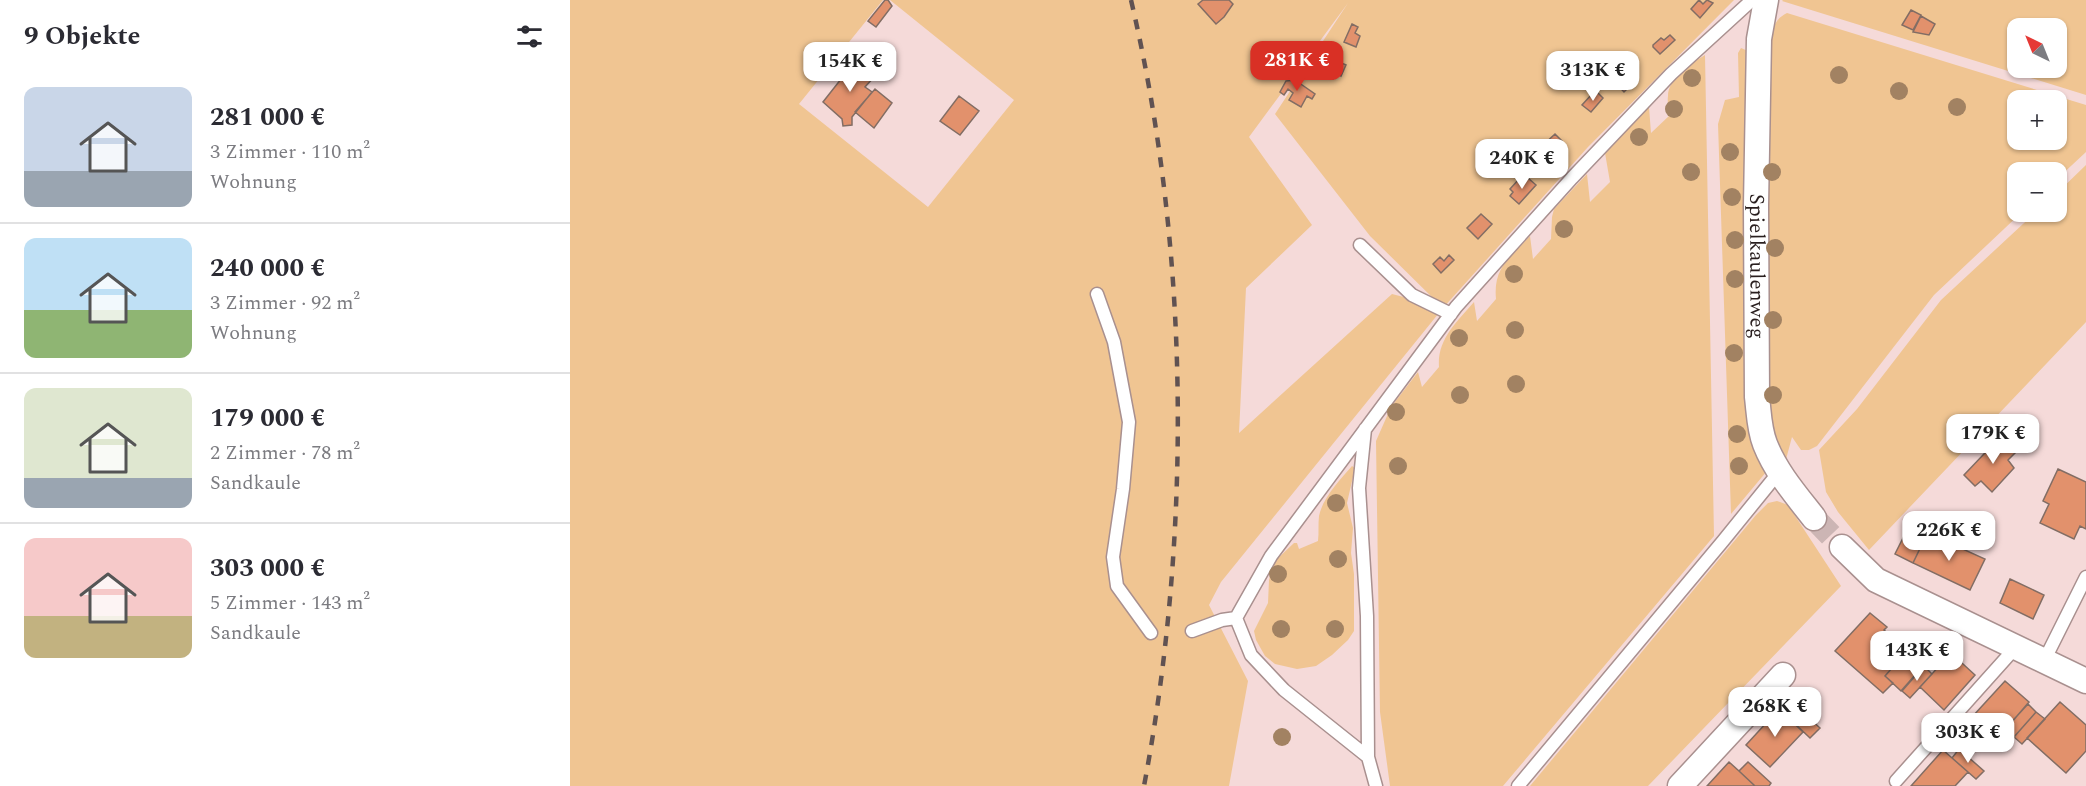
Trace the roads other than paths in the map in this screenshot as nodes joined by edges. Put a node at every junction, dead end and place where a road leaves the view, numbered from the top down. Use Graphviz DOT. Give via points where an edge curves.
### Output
graph roads {
  1 [pos="1752,0"];
  2 [pos="1766,0"];
  3 [pos="1360,245"];
  4 [pos="1097,294"];
  5 [pos="1451,314"];
  6 [pos="1365,428"];
  7 [pos="1779,472"];
  8 [pos="1814,518"];
  9 [pos="1842,547"];
  10 [pos="2086,577"];
  11 [pos="1236,618"];
  12 [pos="1192,631"];
  13 [pos="1151,633"];
  14 [pos="2016,647"];
  15 [pos="2044,661"];
  16 [pos="1783,675"];
  17 [pos="2086,681"];
  18 [pos="1368,757"];
  19 [pos="1896,781"];
  20 [pos="1376,786"];
  21 [pos="1518,786"];
  22 [pos="1680,786"];
  1 -- 5 [label="lane" via="1662,83"];
  2 -- 7 [label="street, Spielkaulenweg" via="1759,39 1757,398 1765,443"];
  3 -- 5 [label="lane" via="1412,295"];
  4 -- 13 [label="lane" via="1114,342 1129,422 1113,557 1117,586"];
  5 -- 6 [label="lane"];
  6 -- 11 [label="lane" via="1271,556"];
  6 -- 18 [label="lane" via="1359,488 1367,616"];
  7 -- 8 [label="street, Spielkaulenweg"];
  7 -- 21 [label="lane"];
  9 -- 14 [label="street" via="1876,580"];
  10 -- 15 [label="lane"];
  11 -- 12 [label="lane"];
  11 -- 18 [label="lane" via="1251,655 1284,690"];
  14 -- 15 [label="street"];
  14 -- 19 [label="lane"];
  15 -- 17 [label="street"];
  16 -- 22 [label="street"];
  18 -- 20 [label="lane"];
}
